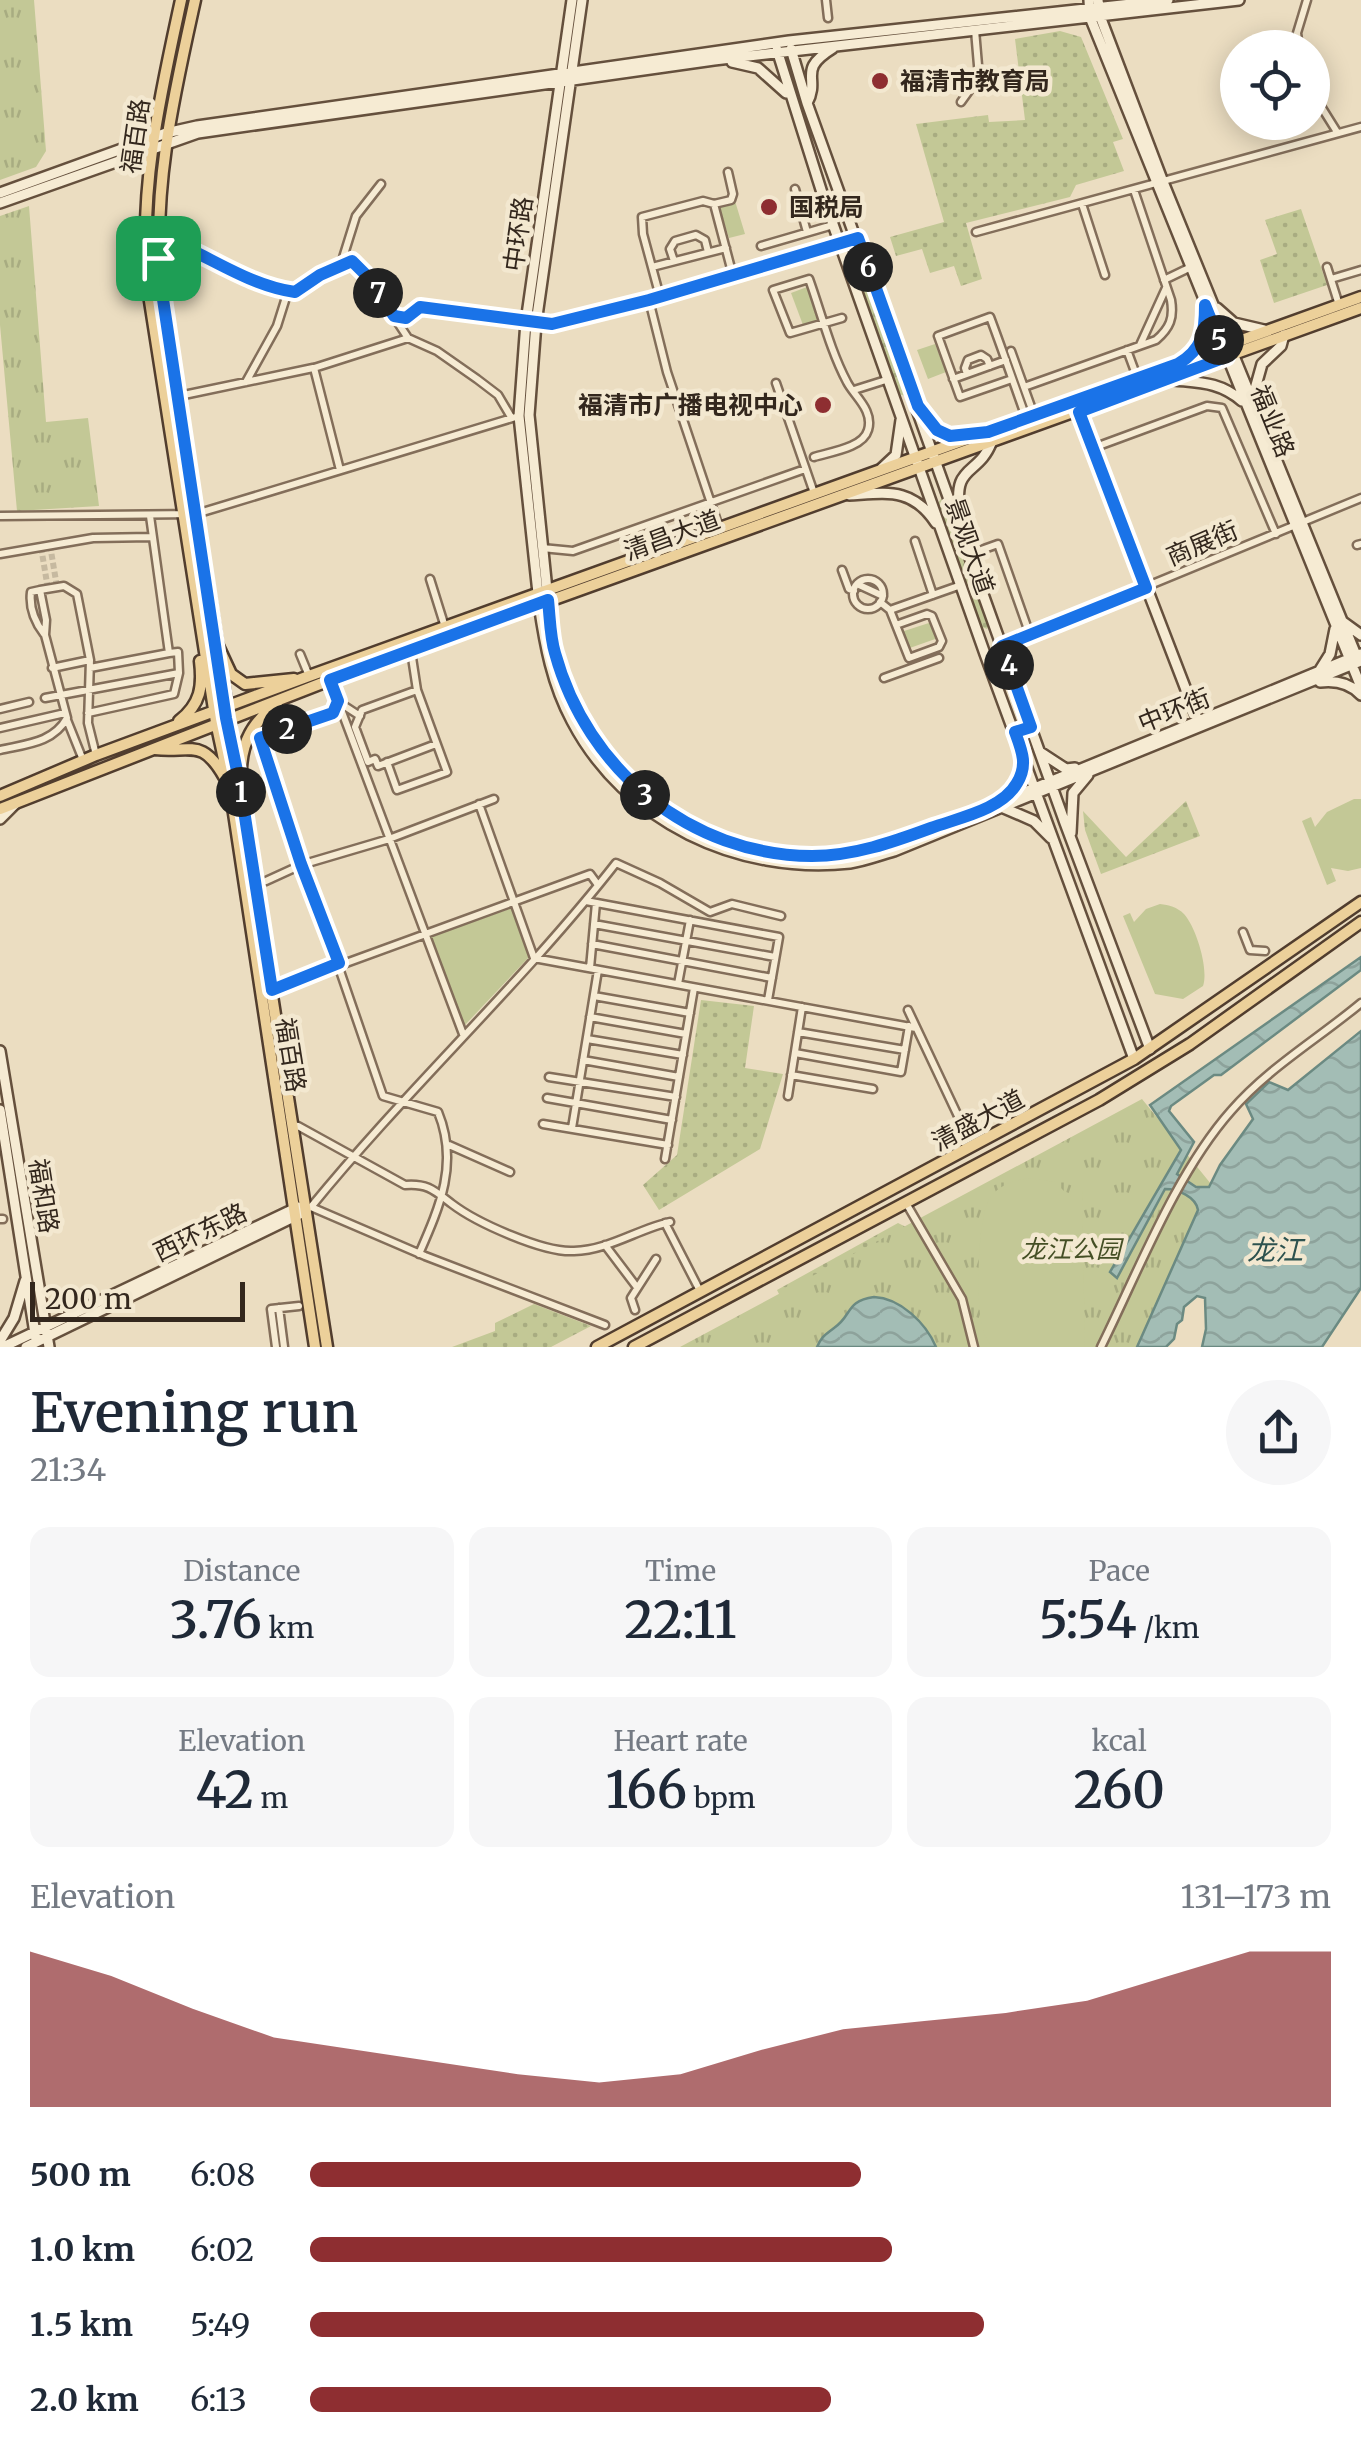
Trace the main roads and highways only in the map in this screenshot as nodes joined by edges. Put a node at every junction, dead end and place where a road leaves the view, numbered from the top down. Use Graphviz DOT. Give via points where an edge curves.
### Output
graph roads {
  1 [pos="182,0"];
  2 [pos="194,0"];
  3 [pos="1361,297"];
  4 [pos="1361,308"];
  5 [pos="1228,351"];
  6 [pos="990,437"];
  7 [pos="919,462"];
  8 [pos="190,514"];
  9 [pos="543,597"];
  10 [pos="208,636"];
  11 [pos="304,678"];
  12 [pos="286,699"];
  13 [pos="220,715"];
  14 [pos="165,729"];
  15 [pos="149,749"];
  16 [pos="235,786"];
  17 [pos="0,793"];
  18 [pos="15,796"];
  19 [pos="0,809"];
  20 [pos="1361,902"];
  21 [pos="1361,922"];
  22 [pos="303,1209"];
  23 [pos="316,1347"];
  24 [pos="327,1347"];
  25 [pos="597,1347"];
  26 [pos="634,1347"];
  1 -- 8 [label="main road, 福百路" via="151,143 145,238 147,282"];
  2 -- 8 [label="main road, 福百路" via="165,138 158,236"];
  3 -- 5 [label="main road, 清昌大道"];
  4 -- 5 [label="main road, 清昌大道"];
  5 -- 6 [label="main road, 清昌大道" via="1079,412"];
  5 -- 6 [label="main road, 清昌大道" via="1029,414"];
  6 -- 7 [label="main road, 清昌大道"];
  7 -- 9 [label="main road, 清昌大道" via="841,496"];
  7 -- 9 [label="main road, 清昌大道" via="719,527"];
  8 -- 10 [label="main road, 福百路"];
  9 -- 11 [label="main road, 清昌大道"];
  9 -- 12 [label="main road, 清昌大道"];
  10 -- 11 [label="main road" via="245,684"];
  10 -- 13 [label="main road, 福百路"];
  10 -- 14 [label="main road" via="199,650 200,694 184,718"];
  11 -- 13 [label="main road, 清昌大道"];
  12 -- 13 [label="main road, 清昌大道"];
  12 -- 16 [label="main road" via="246,739"];
  13 -- 14 [label="main road, 清昌大道"];
  13 -- 15 [label="main road, 清昌大道"];
  13 -- 16 [label="main road, 福百路"];
  14 -- 18 [label="main road, 清昌大道" via="83,760"];
  15 -- 16 [label="main road" via="200,750"];
  15 -- 18 [label="main road, 清昌大道"];
  16 -- 22 [label="main road, 福百路"];
  16 -- 22 [label="main road, 福百路"];
  17 -- 18 [label="main road, 清昌大道"];
  18 -- 19 [label="main road, 清昌大道"];
  20 -- 25 [label="main road, 清盛大道" via="1134,1059"];
  21 -- 26 [label="main road, 清盛大道" via="1099,1100"];
  22 -- 23 [label="main road, 福百路"];
  22 -- 24 [label="main road, 福百路"];
}
